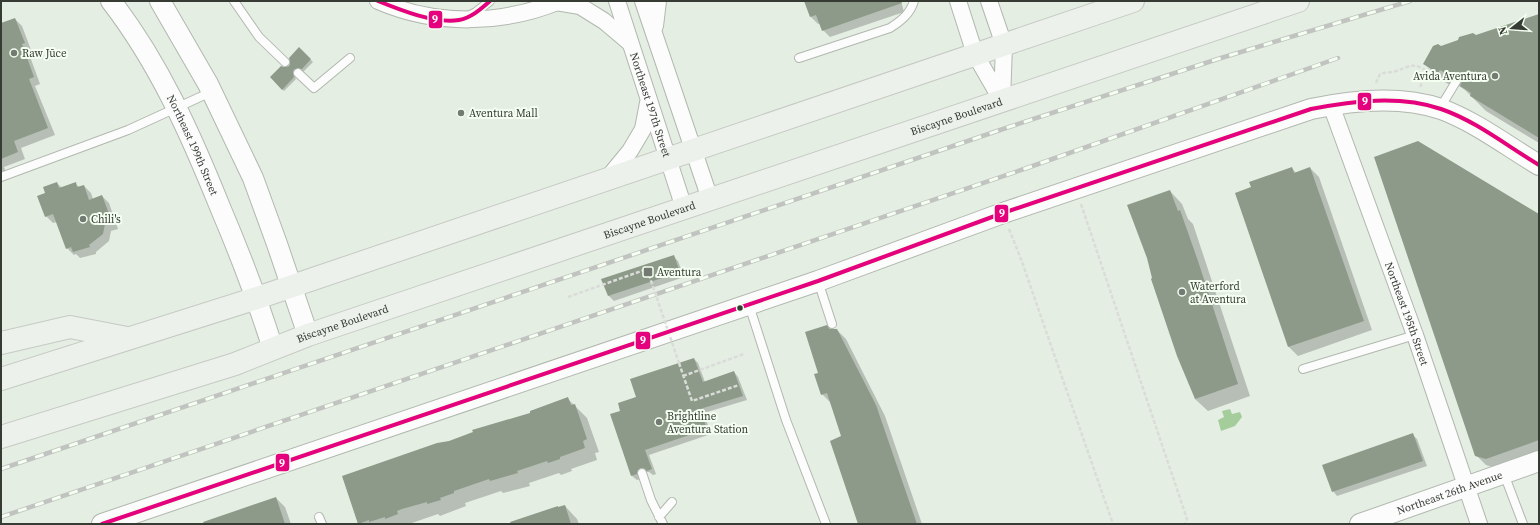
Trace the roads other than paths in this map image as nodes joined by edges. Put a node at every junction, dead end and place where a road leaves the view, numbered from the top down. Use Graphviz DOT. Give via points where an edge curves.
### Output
graph roads {
  1 [pos="111,1"];
  2 [pos="160,1"];
  3 [pos="234,1"];
  4 [pos="378,1"];
  5 [pos="490,1"];
  6 [pos="617,1"];
  7 [pos="643,1"];
  8 [pos="658,1"];
  9 [pos="914,1"];
  10 [pos="958,1"];
  11 [pos="989,1"];
  12 [pos="1133,1"];
  13 [pos="1298,1"];
  14 [pos="558,2"];
  15 [pos="458,20"];
  16 [pos="656,38"];
  17 [pos="631,44"];
  18 [pos="1004,45"];
  19 [pos="975,54"];
  20 [pos="350,58"];
  21 [pos="799,58"];
  22 [pos="285,62"];
  23 [pos="298,73"];
  24 [pos="1457,80"];
  25 [pos="212,92"];
  26 [pos="648,99"];
  27 [pos="1002,102"];
  28 [pos="1331,105"];
  29 [pos="177,108"];
  30 [pos="1440,109"];
  31 [pos="694,150"];
  32 [pos="667,158"];
  33 [pos="1539,165"];
  34 [pos="1,177"];
  35 [pos="606,179"];
  36 [pos="710,200"];
  37 [pos="684,208"];
  38 [pos="818,281"];
  39 [pos="291,285"];
  40 [pos="257,298"];
  41 [pos="749,305"];
  42 [pos="832,324"];
  43 [pos="308,335"];
  44 [pos="1415,335"];
  45 [pos="130,338"];
  46 [pos="1,343"];
  47 [pos="273,349"];
  48 [pos="1303,369"];
  49 [pos="1,379"];
  50 [pos="1,437"];
  51 [pos="1539,461"];
  52 [pos="642,473"];
  53 [pos="1504,474"];
  54 [pos="1466,487"];
  55 [pos="672,502"];
  56 [pos="661,521"];
  57 [pos="102,524"];
  58 [pos="826,524"];
  59 [pos="1360,524"];
  60 [pos="1479,524"];
  61 [pos="1523,524"];
  1 -- 29 [label="street, Northeast 199th Street" via="129,24"];
  2 -- 25 [label="street"];
  3 -- 22 [label="lane" via="259,37"];
  4 -- 15 [label="street" via="410,12"];
  5 -- 15 [label="lane" via="476,12"];
  6 -- 17 [label="street, Northeast 197th Street"];
  7 -- 16 [label="street"];
  8 -- 16 [label="street"];
  9 -- 21 [label="lane" via="911,10 890,28"];
  10 -- 19 [label="street"];
  11 -- 18 [label="street"];
  12 -- 18 [label="main road"];
  13 -- 27 [label="main road, Biscayne Boulevard"];
  14 -- 15 [label="street" via="518,14"];
  14 -- 17 [label="street" via="580,6 604,20"];
  16 -- 31 [label="street"];
  17 -- 26 [label="street, Northeast 197th Street"];
  18 -- 19 [label="main road"];
  18 -- 27 [label="street"];
  19 -- 27 [label="street"];
  19 -- 31 [label="main road"];
  20 -- 23 [label="lane" via="314,88"];
  24 -- 30 [label="lane"];
  25 -- 29 [label="lane"];
  25 -- 39 [label="street" via="253,178"];
  26 -- 32 [label="street, Northeast 197th Street"];
  26 -- 35 [label="street" via="643,129 630,151"];
  27 -- 36 [label="main road, Biscayne Boulevard"];
  28 -- 30 [label="street" via="1386,101"];
  28 -- 38 [label="street" via="1311,109 1002,213"];
  28 -- 44 [label="street, Northeast 195th Street"];
  29 -- 34 [label="lane" via="128,130"];
  29 -- 40 [label="street, Northeast 199th Street"];
  30 -- 33 [label="street" via="1466,120"];
  31 -- 32 [label="main road"];
  31 -- 36 [label="street"];
  32 -- 35 [label="main road"];
  32 -- 37 [label="street, Northeast 197th Street"];
  35 -- 39 [label="main road"];
  36 -- 37 [label="main road, Biscayne Boulevard"];
  37 -- 43 [label="main road, Biscayne Boulevard"];
  38 -- 41 [label="street"];
  38 -- 42 [label="lane"];
  39 -- 40 [label="main road"];
  39 -- 43 [label="street"];
  40 -- 45 [label="main road"];
  40 -- 47 [label="street, Northeast 199th Street"];
  41 -- 57 [label="street"];
  41 -- 58 [label="lane" via="786,420"];
  43 -- 47 [label="main road, Biscayne Boulevard"];
  44 -- 48 [label="lane"];
  44 -- 54 [label="street, Northeast 195th Street"];
  45 -- 46 [label="main road" via="70,327"];
  45 -- 49 [label="main road"];
  47 -- 50 [label="main road, Biscayne Boulevard" via="235,364"];
  51 -- 53 [label="street, Northeast 26th Avenue"];
  52 -- 56 [label="lane"];
  53 -- 54 [label="street, Northeast 26th Avenue"];
  53 -- 61 [label="lane"];
  54 -- 59 [label="street, Northeast 26th Avenue"];
  54 -- 60 [label="street, Northeast 195th Street"];
  55 -- 56 [label="lane"];
}
